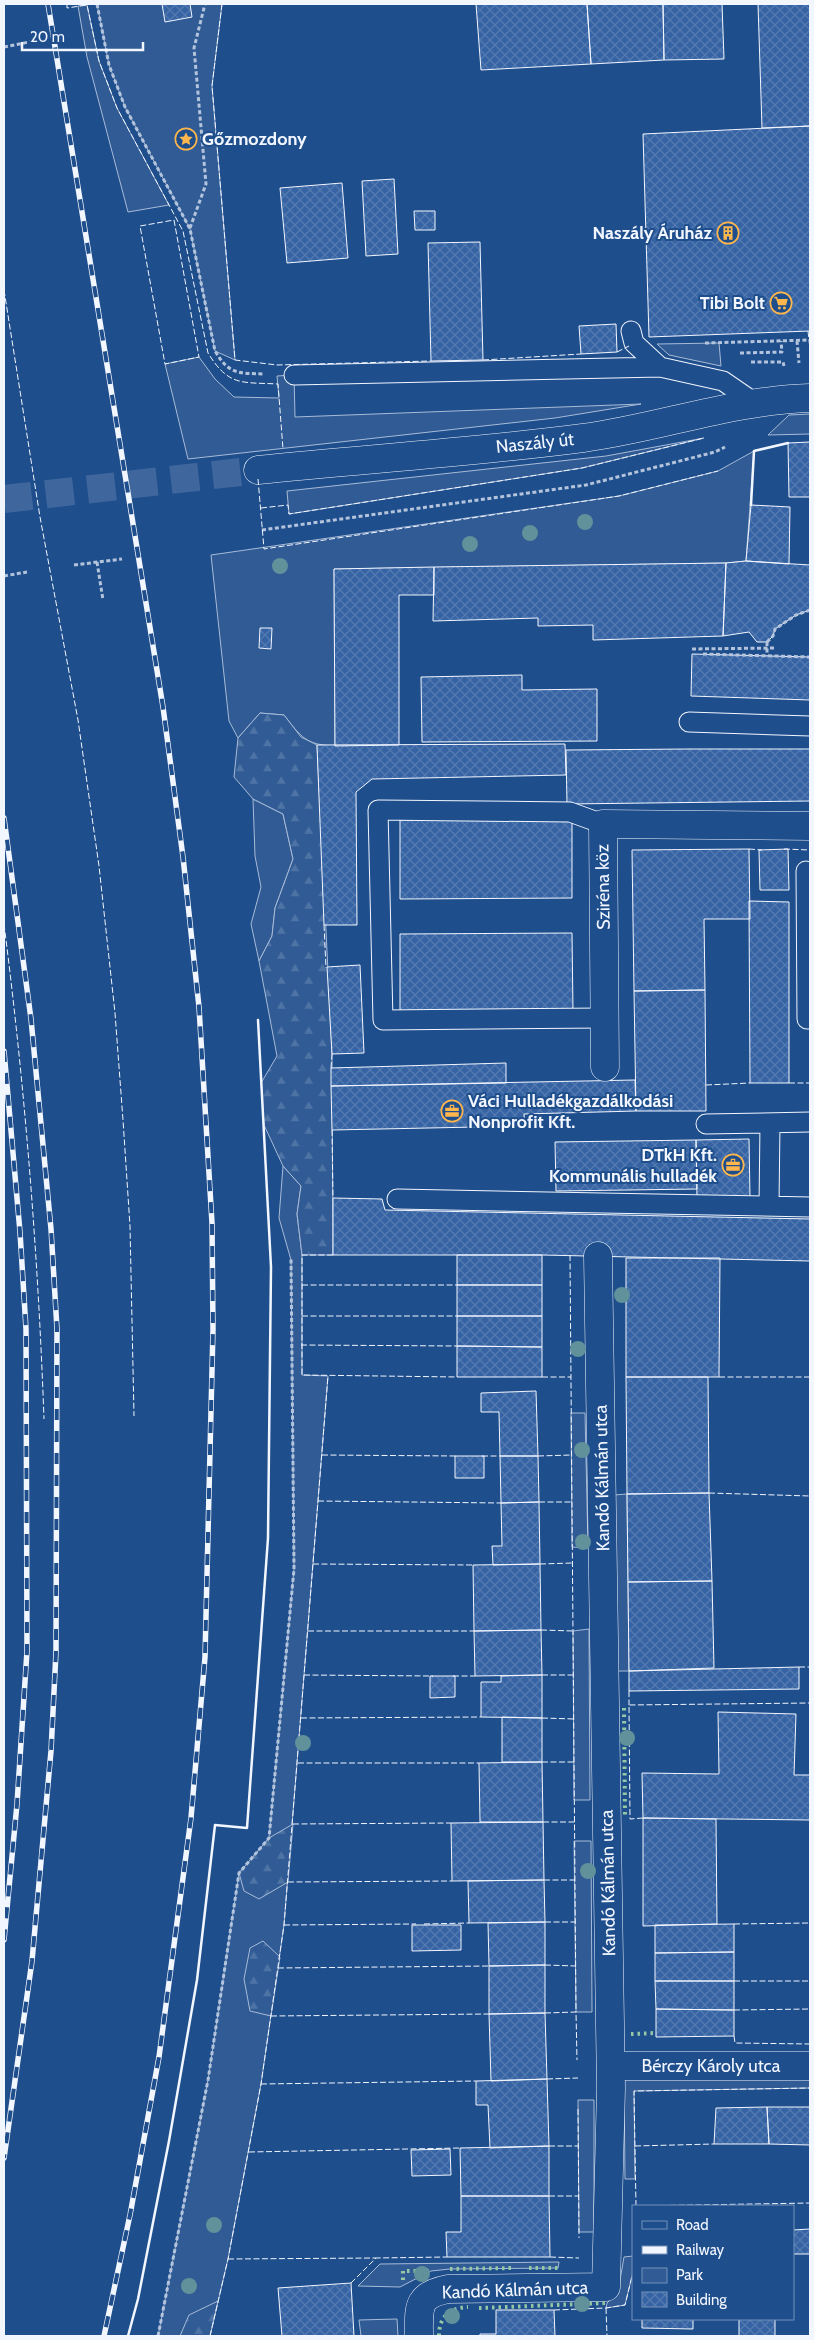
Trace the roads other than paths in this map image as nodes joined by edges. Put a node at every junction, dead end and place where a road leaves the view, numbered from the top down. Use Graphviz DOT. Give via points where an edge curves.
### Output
graph roads {
  1 [pos="631,330"];
  2 [pos="660,367"];
  3 [pos="294,375"];
  4 [pos="810,398"];
  5 [pos="755,403"];
  6 [pos="258,470"];
  7 [pos="689,722"];
  8 [pos="810,726"];
  9 [pos="602,824"];
  10 [pos="810,826"];
  11 [pos="806,871"];
  12 [pos="604,1018"];
  13 [pos="810,1019"];
  14 [pos="604,1067"];
  15 [pos="810,1122"];
  16 [pos="770,1123"];
  17 [pos="706,1124"];
  18 [pos="397,1199"];
  19 [pos="769,1206"];
  20 [pos="810,1207"];
  21 [pos="598,1256"];
  22 [pos="611,2066"];
  23 [pos="810,2066"];
  24 [pos="420,2336"];
  1 -- 2 [label="lane" via="634,344"];
  2 -- 3 [label="lane"];
  2 -- 5 [label="lane" via="723,380"];
  4 -- 5 [label="street, Naszály út"];
  5 -- 6 [label="street, Naszály út" via="583,438"];
  7 -- 8 [label="lane"];
  9 -- 10 [label="street, Sziréna köz"];
  9 -- 12 [label="street, Sziréna köz"];
  9 -- 12 [label="lane" via="570,812 378,810 383,1020"];
  11 -- 13 [label="lane" via="807,1019"];
  12 -- 14 [label="street, Sziréna köz"];
  15 -- 16 [label="lane"];
  16 -- 17 [label="lane"];
  16 -- 19 [label="lane"];
  18 -- 19 [label="lane"];
  19 -- 20 [label="lane"];
  21 -- 22 [label="street, Kandó Kálmán utca"];
  22 -- 23 [label="street, Bérczy Károly utca"];
  22 -- 24 [label="street, Kandó Kálmán utca" via="606,2287 448,2289 432,2292 424,2299 419,2311"];
}
